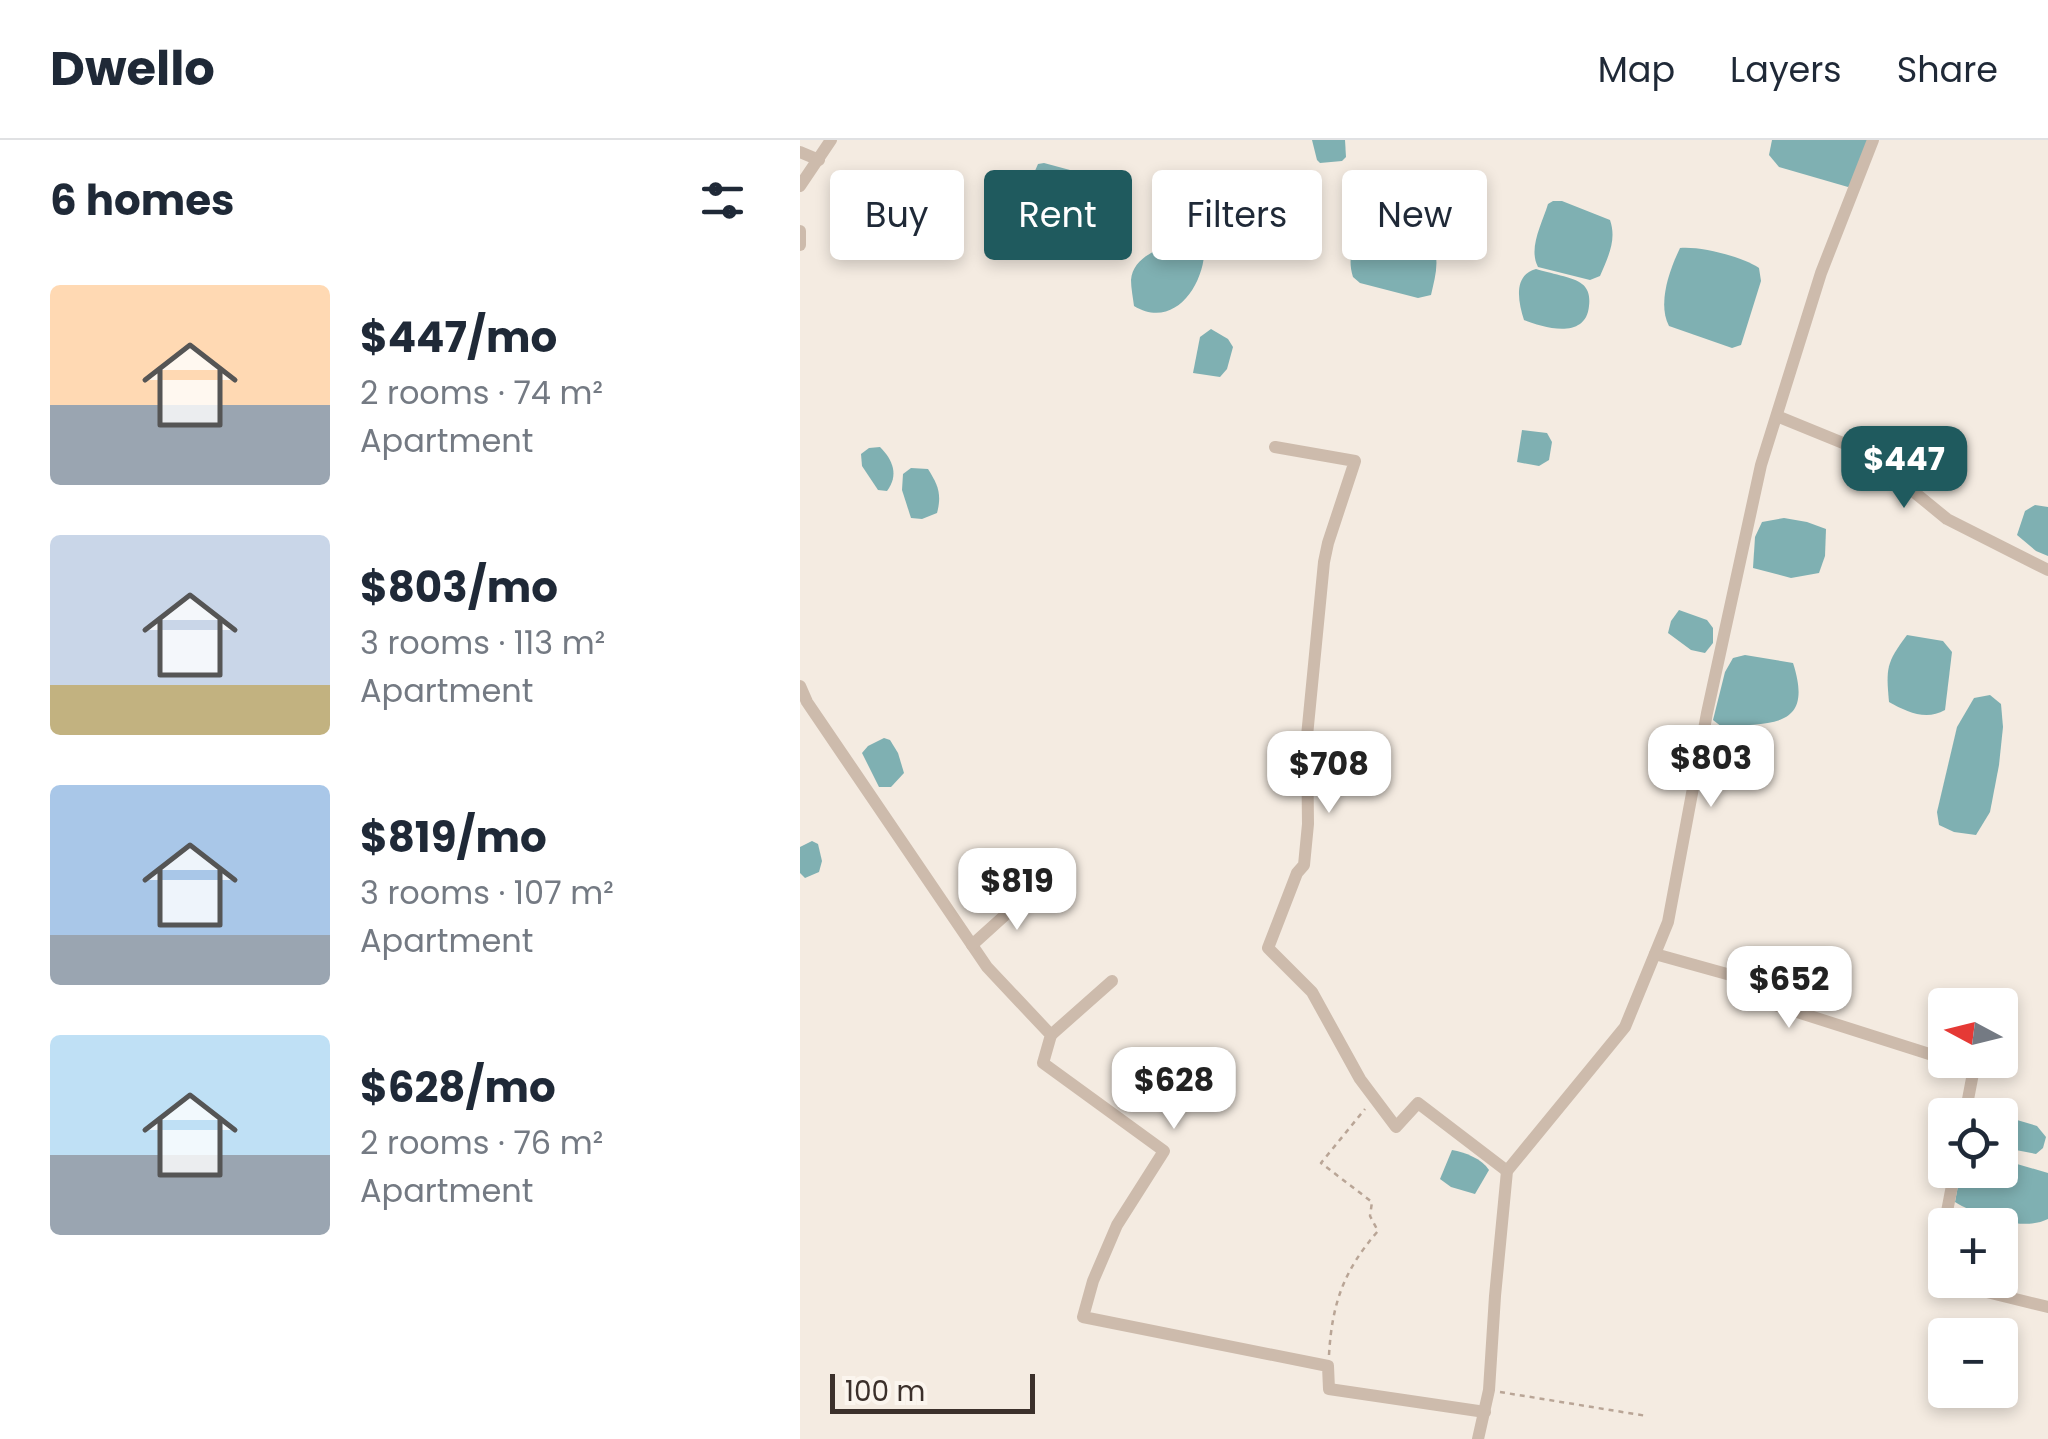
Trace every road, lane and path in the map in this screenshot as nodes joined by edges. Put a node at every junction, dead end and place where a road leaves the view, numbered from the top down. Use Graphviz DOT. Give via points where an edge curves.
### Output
graph roads {
  1 [pos="831,140"];
  2 [pos="1873,140"];
  3 [pos="800,152"];
  4 [pos="818,160"];
  5 [pos="800,186"];
  6 [pos="800,231"];
  7 [pos="800,245"];
  8 [pos="1777,416"];
  9 [pos="1275,447"];
  10 [pos="2048,570"];
  11 [pos="800,686"];
  12 [pos="1033,890"];
  13 [pos="972,945"];
  14 [pos="1655,954"];
  15 [pos="1112,981"];
  16 [pos="1051,1036"];
  17 [pos="1928,1053"];
  18 [pos="1374,1098"];
  19 [pos="1508,1171"];
  20 [pos="1952,1188"];
  21 [pos="2048,1307"];
  22 [pos="1328,1366"];
  23 [pos="1489,1390"];
  24 [pos="1485,1412"];
  25 [pos="1647,1416"];
  26 [pos="1478,1439"];
  1 -- 4 [label="street"];
  2 -- 8 [label="street"];
  3 -- 4 [label="street"];
  4 -- 5 [label="street"];
  6 -- 7 [label="street"];
  8 -- 10 [label="street" via="1865,452 1947,519"];
  8 -- 14 [label="street" via="1707,714 1668,922"];
  9 -- 18 [label="street" via="1355,462 1324,562 1307,736 1304,865 1268,948 1312,992"];
  11 -- 13 [label="street"];
  12 -- 13 [label="street"];
  13 -- 16 [label="street"];
  14 -- 17 [label="street" via="1770,986 1772,1004"];
  14 -- 19 [label="street" via="1625,1027"];
  15 -- 16 [label="street"];
  16 -- 22 [label="street" via="1043,1062 1164,1151 1118,1225 1083,1317"];
  18 -- 19 [label="street" via="1396,1127 1418,1103"];
  18 -- 22 [label="path" via="1321,1163 1372,1202 1378,1231 1341,1287"];
  19 -- 23 [label="street"];
  20 -- 21 [label="street" via="1934,1279"];
  22 -- 24 [label="street" via="1329,1389"];
  23 -- 24 [label="street"];
  23 -- 25 [label="path"];
  24 -- 26 [label="street"];
}
